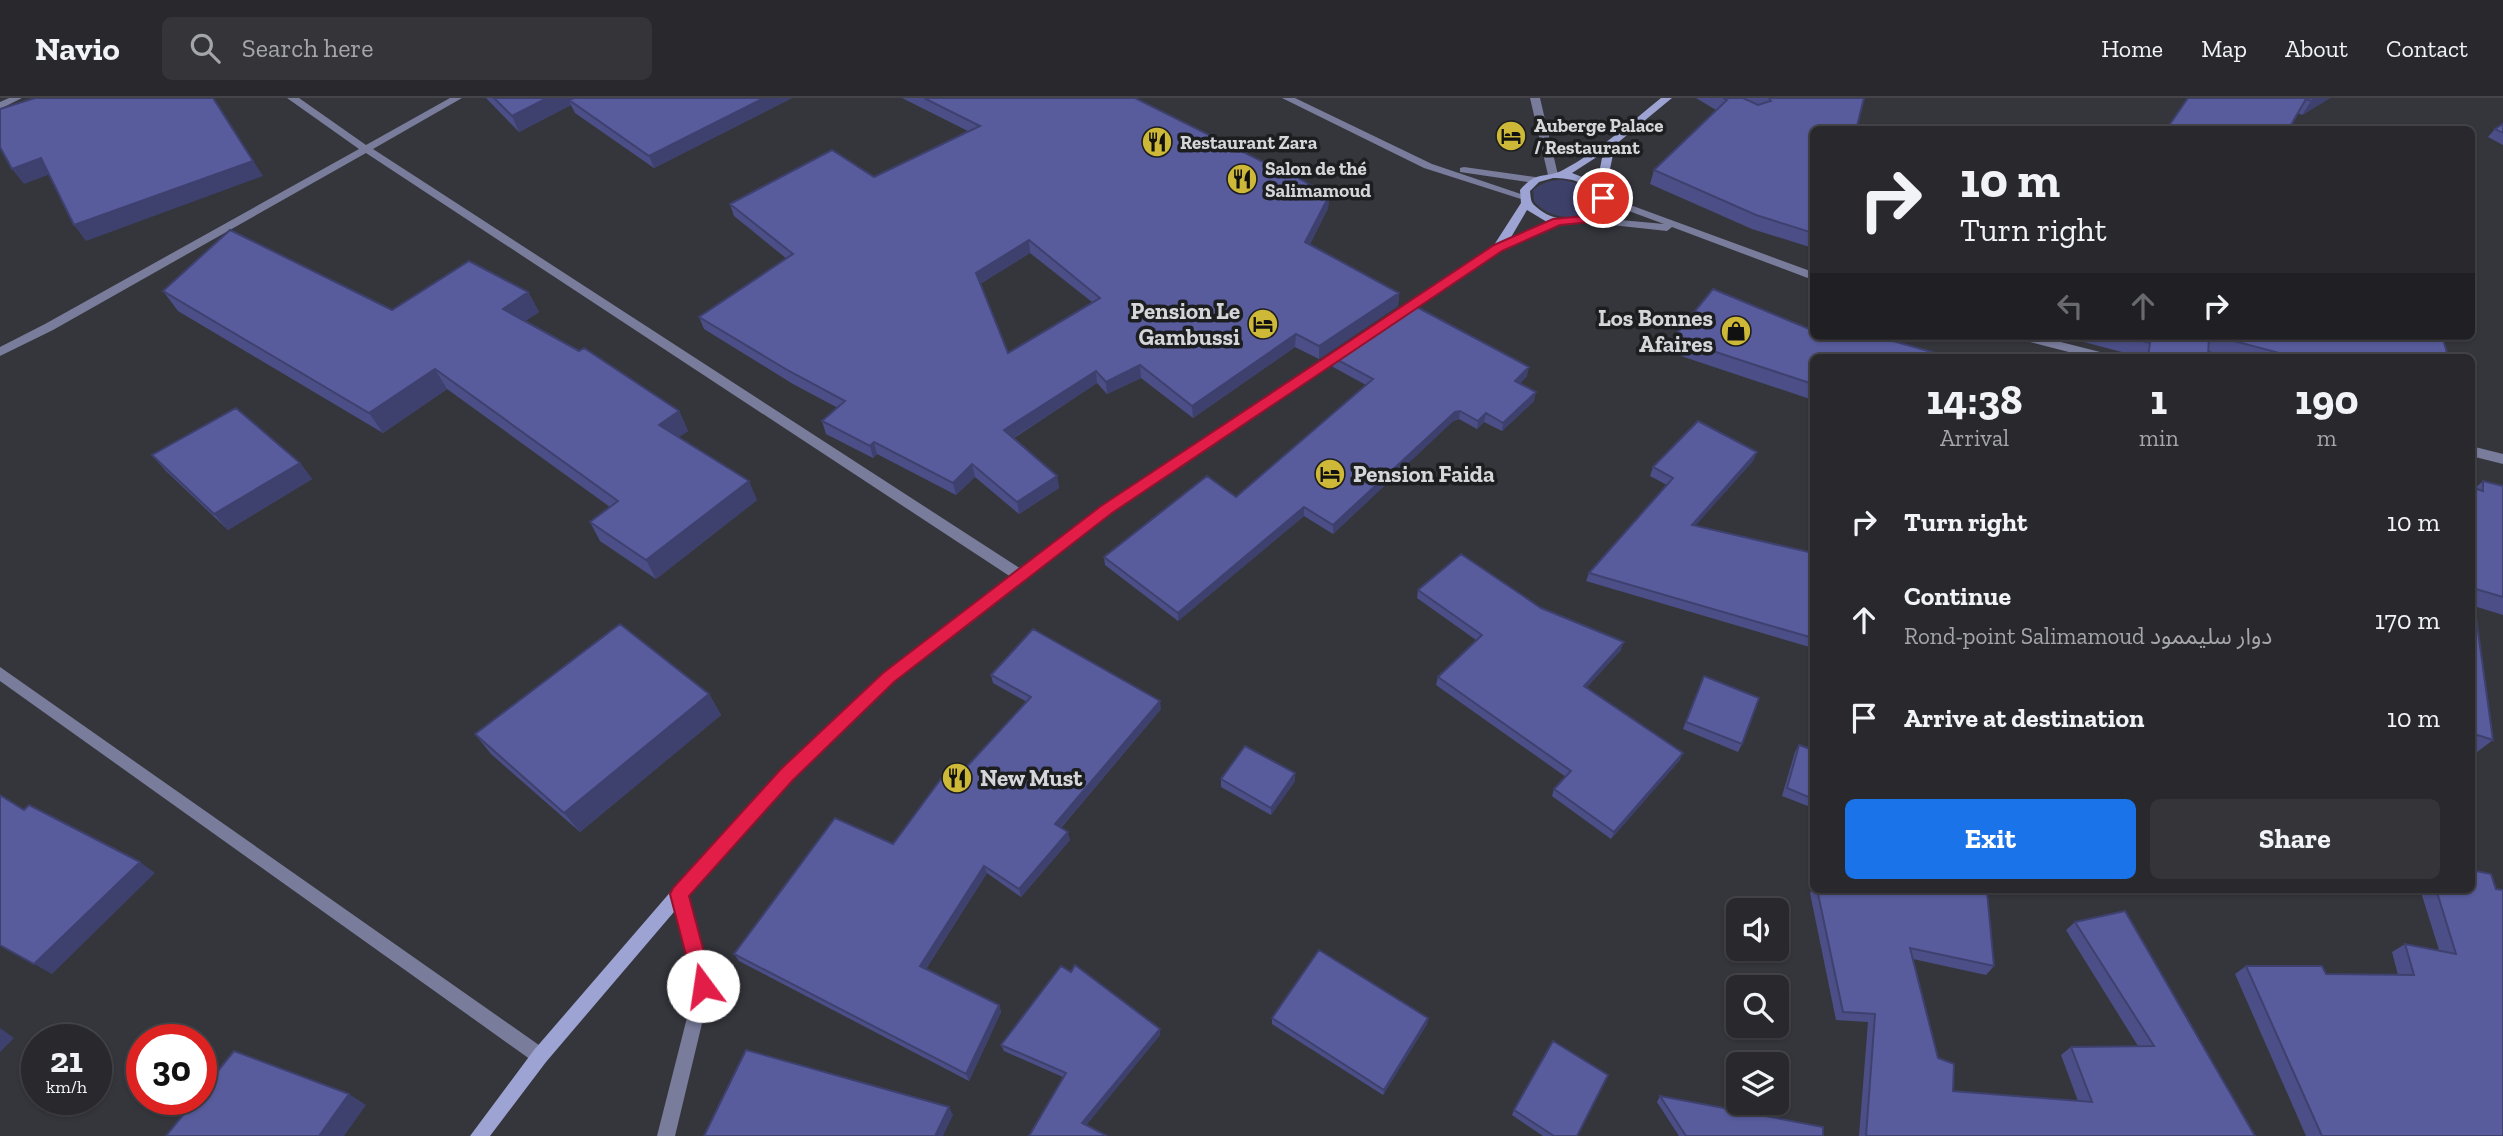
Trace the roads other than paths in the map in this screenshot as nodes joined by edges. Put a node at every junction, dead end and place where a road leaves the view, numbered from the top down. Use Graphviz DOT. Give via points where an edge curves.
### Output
graph roads {
  1 [pos="17,98"];
  2 [pos="292,98"];
  3 [pos="457,98"];
  4 [pos="1287,98"];
  5 [pos="1535,98"];
  6 [pos="1667,98"];
  7 [pos="0,106"];
  8 [pos="1610,144"];
  9 [pos="366,149"];
  10 [pos="1427,166"];
  11 [pos="1557,175"];
  12 [pos="1535,180"];
  13 [pos="1602,195"];
  14 [pos="1525,200"];
  15 [pos="1588,220"];
  16 [pos="1558,222"];
  17 [pos="1686,229"];
  18 [pos="1498,248"];
  19 [pos="1810,275"];
  20 [pos="2038,340"];
  21 [pos="0,352"];
  22 [pos="2092,354"];
  23 [pos="2475,452"];
  24 [pos="2503,459"];
  25 [pos="1019,575"];
  26 [pos="0,673"];
  27 [pos="679,894"];
  28 [pos="540,1056"];
  29 [pos="479,1136"];
  30 [pos="666,1136"];
  1 -- 7 [label="street"];
  2 -- 9 [label="street"];
  3 -- 9 [label="street"];
  4 -- 10 [label="street"];
  5 -- 11 [label="street"];
  6 -- 8 [label="main road"];
  8 -- 11 [label="main road"];
  8 -- 13 [label="main road"];
  9 -- 21 [label="street"];
  9 -- 25 [label="street"];
  10 -- 12 [label="street"];
  10 -- 14 [label="street"];
  11 -- 12 [label="main road"];
  11 -- 13 [label="main road" via="1585,180"];
  12 -- 14 [label="main road" via="1525,190"];
  13 -- 15 [label="main road" via="1601,211"];
  13 -- 17 [label="street"];
  14 -- 16 [label="main road" via="1538,215"];
  14 -- 18 [label="main road"];
  15 -- 16 [label="main road"];
  15 -- 17 [label="street"];
  16 -- 18 [label="main road"];
  17 -- 19 [label="street"];
  18 -- 25 [label="main road" via="1107,509"];
  20 -- 22 [label="street"];
  23 -- 24 [label="street"];
  25 -- 27 [label="main road" via="888,678 787,775"];
  26 -- 28 [label="street"];
  27 -- 28 [label="main road"];
  27 -- 30 [label="street" via="703,986"];
  28 -- 29 [label="main road"];
}
